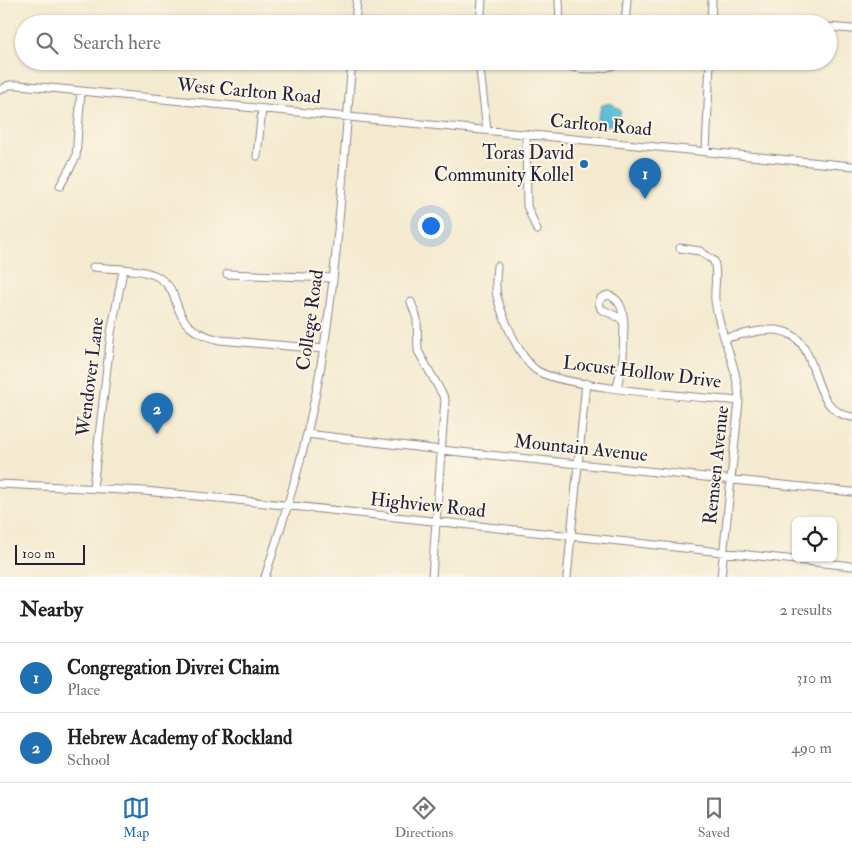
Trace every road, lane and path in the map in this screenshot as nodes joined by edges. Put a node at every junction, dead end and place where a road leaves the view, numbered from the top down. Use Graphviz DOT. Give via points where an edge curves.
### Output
graph roads {
  1 [pos="358,0"];
  2 [pos="482,0"];
  3 [pos="559,0"];
  4 [pos="627,0"];
  5 [pos="712,0"];
  6 [pos="356,15"];
  7 [pos="481,15"];
  8 [pos="560,15"];
  9 [pos="626,15"];
  10 [pos="711,15"];
  11 [pos="837,27"];
  12 [pos="852,29"];
  13 [pos="351,70"];
  14 [pos="480,70"];
  15 [pos="710,70"];
  16 [pos="0,90"];
  17 [pos="81,91"];
  18 [pos="262,108"];
  19 [pos="347,115"];
  20 [pos="487,130"];
  21 [pos="526,135"];
  22 [pos="706,151"];
  23 [pos="257,156"];
  24 [pos="852,166"];
  25 [pos="60,186"];
  26 [pos="537,230"];
  27 [pos="680,248"];
  28 [pos="497,266"];
  29 [pos="93,267"];
  30 [pos="123,271"];
  31 [pos="226,274"];
  32 [pos="332,278"];
  33 [pos="411,302"];
  34 [pos="624,323"];
  35 [pos="726,338"];
  36 [pos="324,349"];
  37 [pos="586,383"];
  38 [pos="617,388"];
  39 [pos="740,401"];
  40 [pos="852,417"];
  41 [pos="307,434"];
  42 [pos="441,450"];
  43 [pos="579,463"];
  44 [pos="731,480"];
  45 [pos="0,484"];
  46 [pos="93,488"];
  47 [pos="852,492"];
  48 [pos="289,505"];
  49 [pos="436,522"];
  50 [pos="572,535"];
  51 [pos="723,552"];
  52 [pos="852,566"];
  53 [pos="265,577"];
  54 [pos="432,577"];
  55 [pos="567,577"];
  56 [pos="721,577"];
  1 -- 6 [label="street"];
  2 -- 7 [label="street"];
  3 -- 8 [label="street"];
  4 -- 9 [label="street"];
  5 -- 10 [label="street"];
  11 -- 12 [label="street"];
  13 -- 19 [label="street, College Road"];
  14 -- 20 [label="street"];
  15 -- 22 [label="street"];
  16 -- 17 [label="street, West Carlton Road" via="9,85 19,85"];
  17 -- 18 [label="street, West Carlton Road"];
  17 -- 25 [label="street" via="76,157"];
  18 -- 19 [label="street, West Carlton Road"];
  18 -- 23 [label="street"];
  19 -- 20 [label="street, Carlton Road"];
  19 -- 32 [label="street, College Road"];
  20 -- 21 [label="street, Carlton Road"];
  21 -- 22 [label="street, Carlton Road"];
  21 -- 26 [label="street" via="526,198"];
  22 -- 24 [label="street, Carlton Road"];
  27 -- 35 [label="street, Remsen Avenue" via="700,251 714,261 715,300"];
  28 -- 37 [label="street, Locust Hollow Drive" via="497,296 520,352 537,370 552,377"];
  29 -- 30 [label="street"];
  30 -- 36 [label="street" via="149,273 164,281 183,320 205,336"];
  30 -- 46 [label="street, Wendover Lane" via="111,333"];
  31 -- 32 [label="street"];
  32 -- 36 [label="street, College Road"];
  33 -- 42 [label="street" via="417,319 418,350 445,399"];
  34 -- 38 [label="street" via="623,358"];
  35 -- 39 [label="street, Remsen Avenue"];
  35 -- 40 [label="street" via="762,330 777,330 791,335 807,351 818,388 826,402 836,411"];
  36 -- 41 [label="street, College Road"];
  37 -- 38 [label="street, Locust Hollow Drive"];
  37 -- 43 [label="street"];
  38 -- 39 [label="street, Locust Hollow Drive"];
  39 -- 44 [label="street, Remsen Avenue"];
  41 -- 42 [label="street, Mountain Avenue"];
  41 -- 48 [label="street, College Road"];
  42 -- 43 [label="street, Mountain Avenue"];
  42 -- 49 [label="street"];
  43 -- 44 [label="street, Mountain Avenue"];
  43 -- 50 [label="street"];
  44 -- 47 [label="street, Mountain Avenue"];
  44 -- 51 [label="street, Remsen Avenue"];
  45 -- 46 [label="street, Highview Road"];
  46 -- 48 [label="street, Highview Road"];
  48 -- 49 [label="street, Highview Road"];
  48 -- 53 [label="street, College Road"];
  49 -- 50 [label="street, Highview Road"];
  49 -- 54 [label="street"];
  50 -- 51 [label="street, Highview Road"];
  50 -- 55 [label="street"];
  51 -- 52 [label="street, Highview Road"];
  51 -- 56 [label="street, Remsen Avenue"];
}
